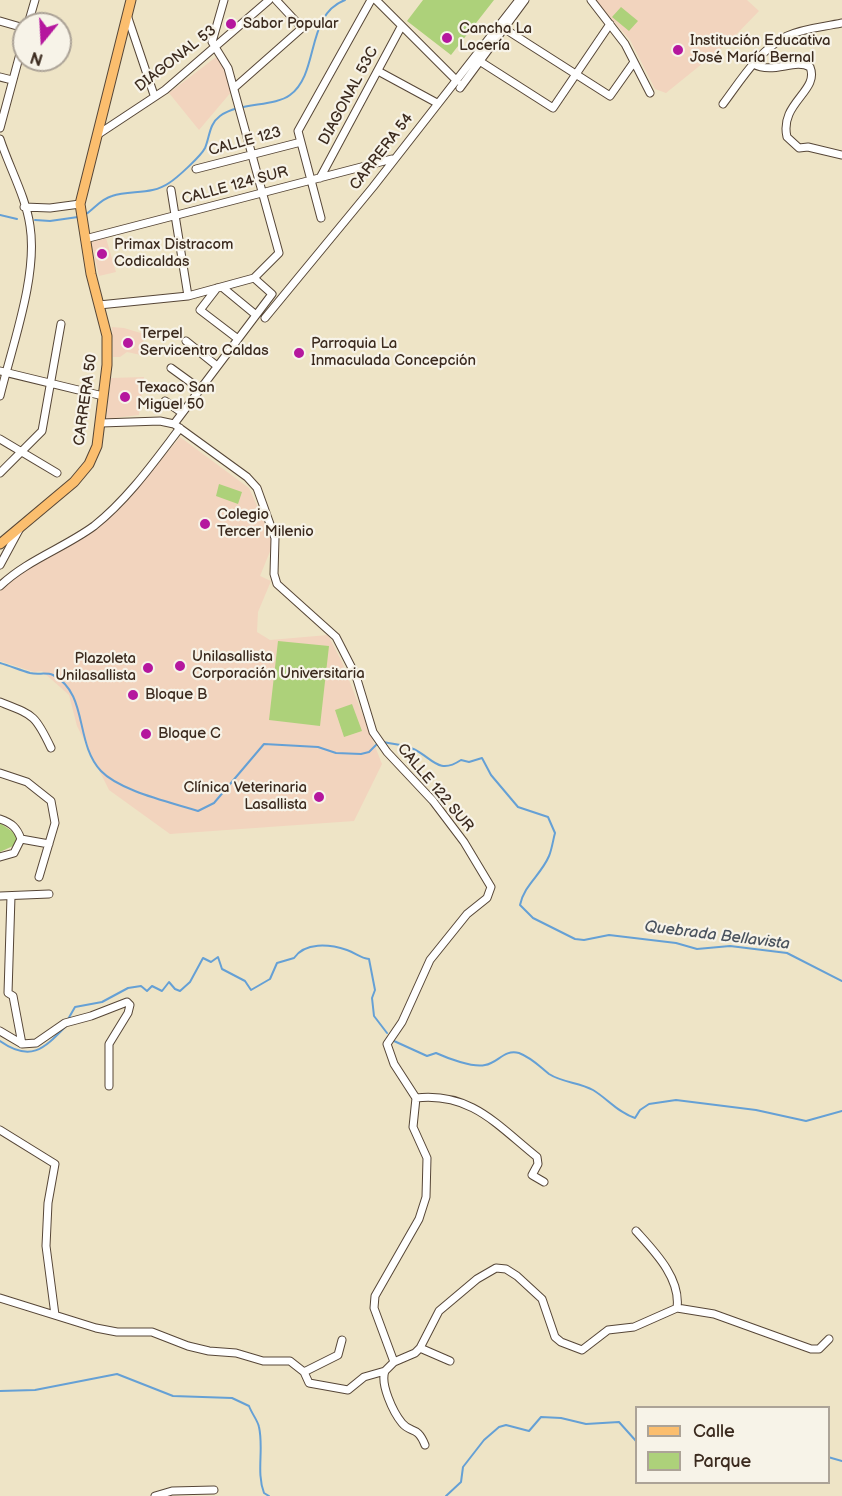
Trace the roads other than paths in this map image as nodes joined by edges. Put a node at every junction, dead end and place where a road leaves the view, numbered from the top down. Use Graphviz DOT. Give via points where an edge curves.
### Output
graph roads {
  1 [pos="131,0"];
  2 [pos="224,0"];
  3 [pos="268,0"];
  4 [pos="276,0"];
  5 [pos="371,0"];
  6 [pos="376,0"];
  7 [pos="519,0"];
  8 [pos="525,0"];
  9 [pos="591,0"];
  10 [pos="127,15"];
  11 [pos="842,23"];
  12 [pos="610,24"];
  13 [pos="401,27"];
  14 [pos="506,29"];
  15 [pos="214,49"];
  16 [pos="481,62"];
  17 [pos="634,62"];
  18 [pos="753,64"];
  19 [pos="378,71"];
  20 [pos="14,72"];
  21 [pos="576,75"];
  22 [pos="0,77"];
  23 [pos="12,80"];
  24 [pos="459,84"];
  25 [pos="234,88"];
  26 [pos="650,93"];
  27 [pos="154,95"];
  28 [pos="437,103"];
  29 [pos="723,104"];
  30 [pos="0,128"];
  31 [pos="97,135"];
  32 [pos="0,140"];
  33 [pos="301,142"];
  34 [pos="252,154"];
  35 [pos="842,156"];
  36 [pos="392,159"];
  37 [pos="196,169"];
  38 [pos="320,178"];
  39 [pos="311,180"];
  40 [pos="171,190"];
  41 [pos="264,194"];
  42 [pos="24,207"];
  43 [pos="81,207"];
  44 [pos="175,216"];
  45 [pos="321,218"];
  46 [pos="85,239"];
  47 [pos="254,278"];
  48 [pos="220,288"];
  49 [pos="188,296"];
  50 [pos="99,305"];
  51 [pos="264,305"];
  52 [pos="256,315"];
  53 [pos="61,324"];
  54 [pos="238,339"];
  55 [pos="186,341"];
  56 [pos="217,366"];
  57 [pos="171,368"];
  58 [pos="3,372"];
  59 [pos="51,383"];
  60 [pos="200,389"];
  61 [pos="0,396"];
  62 [pos="103,396"];
  63 [pos="165,401"];
  64 [pos="181,412"];
  65 [pos="100,423"];
  66 [pos="177,426"];
  67 [pos="0,439"];
  68 [pos="23,451"];
  69 [pos="0,473"];
  70 [pos="57,473"];
  71 [pos="21,526"];
  72 [pos="0,544"];
  73 [pos="0,565"];
  74 [pos="0,586"];
  75 [pos="0,702"];
  76 [pos="51,748"];
  77 [pos="0,773"];
  78 [pos="0,819"];
  79 [pos="21,839"];
  80 [pos="48,844"];
  81 [pos="0,857"];
  82 [pos="39,877"];
  83 [pos="49,894"];
  84 [pos="0,896"];
  85 [pos="11,896"];
  86 [pos="0,1031"];
  87 [pos="22,1044"];
  88 [pos="110,1086"];
  89 [pos="416,1098"];
  90 [pos="0,1130"];
  91 [pos="544,1182"];
  92 [pos="636,1232"];
  93 [pos="0,1298"];
  94 [pos="677,1308"];
  95 [pos="55,1316"];
  96 [pos="829,1339"];
  97 [pos="342,1340"];
  98 [pos="420,1348"];
  99 [pos="450,1361"];
  100 [pos="394,1362"];
  101 [pos="385,1371"];
  102 [pos="304,1372"];
  103 [pos="425,1444"];
  104 [pos="214,1490"];
  105 [pos="155,1496"];
  1 -- 10 [label="main road"];
  2 -- 15 [label="street" via="212,42"];
  3 -- 15 [label="street, DIAGONAL 53"];
  4 -- 25 [label="street" via="302,28"];
  5 -- 33 [label="street" via="298,131"];
  6 -- 13 [label="street"];
  7 -- 24 [label="street, CARRERA 54"];
  8 -- 14 [label="street, CARRERA 54"];
  9 -- 12 [label="street"];
  10 -- 27 [label="street"];
  10 -- 31 [label="main road"];
  11 -- 18 [label="street" via="789,35"];
  12 -- 17 [label="street"];
  12 -- 21 [label="street"];
  13 -- 19 [label="street, DIAGONAL 53C"];
  13 -- 24 [label="street"];
  14 -- 16 [label="street, CARRERA 54"];
  14 -- 21 [label="street"];
  15 -- 25 [label="street" via="228,68"];
  15 -- 27 [label="street, DIAGONAL 53"];
  16 -- 21 [label="street" via="554,108"];
  16 -- 24 [label="street, CARRERA 54"];
  17 -- 21 [label="street" via="610,96"];
  17 -- 26 [label="street"];
  18 -- 29 [label="street"];
  18 -- 35 [label="street" via="772,69 801,64 810,67 813,77 789,112 788,137 799,148"];
  19 -- 28 [label="street"];
  19 -- 38 [label="street, DIAGONAL 53C"];
  20 -- 23 [label="street"];
  22 -- 23 [label="street"];
  23 -- 30 [label="street"];
  24 -- 28 [label="street, CARRERA 54"];
  25 -- 34 [label="street"];
  27 -- 31 [label="street, DIAGONAL 53"];
  28 -- 36 [label="street, CARRERA 54"];
  31 -- 43 [label="main road"];
  32 -- 42 [label="street"];
  33 -- 34 [label="street, CALLE 123"];
  33 -- 39 [label="street"];
  34 -- 37 [label="street, CALLE 123"];
  34 -- 41 [label="street"];
  36 -- 38 [label="street, CALLE 124 SUR"];
  36 -- 51 [label="street, CARRERA 54" via="265,318"];
  38 -- 39 [label="street, CALLE 124 SUR"];
  39 -- 41 [label="street, CALLE 124 SUR"];
  39 -- 45 [label="street"];
  40 -- 44 [label="street"];
  41 -- 44 [label="street, CALLE 124 SUR"];
  41 -- 47 [label="street" via="279,253"];
  42 -- 43 [label="street"];
  42 -- 58 [label="street" via="33,250 27,289"];
  43 -- 46 [label="main road, CARRERA 50"];
  44 -- 46 [label="street, CALLE 124 SUR"];
  44 -- 49 [label="street"];
  46 -- 50 [label="main road, CARRERA 50"];
  47 -- 48 [label="street"];
  47 -- 51 [label="street" via="273,294"];
  48 -- 49 [label="street"];
  48 -- 52 [label="street"];
  48 -- 54 [label="street" via="200,310"];
  49 -- 50 [label="street"];
  50 -- 62 [label="main road, CARRERA 50" via="107,336"];
  51 -- 52 [label="street"];
  52 -- 54 [label="street"];
  53 -- 59 [label="street"];
  54 -- 56 [label="street"];
  55 -- 56 [label="street"];
  56 -- 60 [label="street"];
  57 -- 60 [label="street"];
  58 -- 59 [label="street"];
  58 -- 61 [label="street"];
  59 -- 62 [label="street"];
  59 -- 68 [label="street" via="42,431"];
  60 -- 64 [label="street"];
  62 -- 65 [label="main road, CARRERA 50"];
  63 -- 64 [label="street"];
  64 -- 66 [label="street"];
  65 -- 66 [label="street" via="159,421"];
  65 -- 71 [label="main road, CARRERA 50" via="97,446 83,472"];
  66 -- 74 [label="street" via="128,493 103,518"];
  66 -- 89 [label="street, CALLE 122 SUR" via="257,488 275,538 277,584 336,637 356,676 373,732 433,801 489,881 487,898 467,914 429,960 402,1022 387,1044 394,1064"];
  67 -- 68 [label="street"];
  68 -- 69 [label="street"];
  68 -- 70 [label="street"];
  71 -- 72 [label="main road, CARRERA 50"];
  71 -- 73 [label="street"];
  75 -- 76 [label="street" via="32,715"];
  77 -- 80 [label="street" via="27,782 51,801 55,823"];
  78 -- 79 [label="street" via="18,830"];
  79 -- 80 [label="street"];
  79 -- 81 [label="street" via="14,853"];
  80 -- 82 [label="street"];
  83 -- 85 [label="street"];
  84 -- 85 [label="street"];
  85 -- 87 [label="street" via="8,993 13,996"];
  86 -- 87 [label="street"];
  87 -- 88 [label="street" via="36,1043 65,1023 127,1002 128,1013 109,1044"];
  89 -- 91 [label="street" via="432,1096 469,1104 537,1157 532,1175"];
  89 -- 100 [label="street" via="413,1127 427,1158 426,1197 419,1219 375,1296 374,1308"];
  90 -- 95 [label="street" via="54,1161 46,1246"];
  92 -- 94 [label="street" via="662,1260 678,1295"];
  93 -- 95 [label="street"];
  94 -- 96 [label="street" via="714,1314 811,1349 819,1349"];
  94 -- 98 [label="street" via="634,1327 608,1330 582,1350 555,1337 542,1299 517,1276 496,1268 439,1311"];
  95 -- 102 [label="street" via="96,1328 157,1333 209,1351 263,1361 290,1361"];
  97 -- 102 [label="street" via="338,1355"];
  98 -- 99 [label="street"];
  98 -- 100 [label="street"];
  100 -- 101 [label="street"];
  101 -- 102 [label="street" via="342,1390 314,1386"];
  101 -- 103 [label="street" via="382,1381 402,1423 419,1431"];
  104 -- 105 [label="street" via="172,1491"];
}
